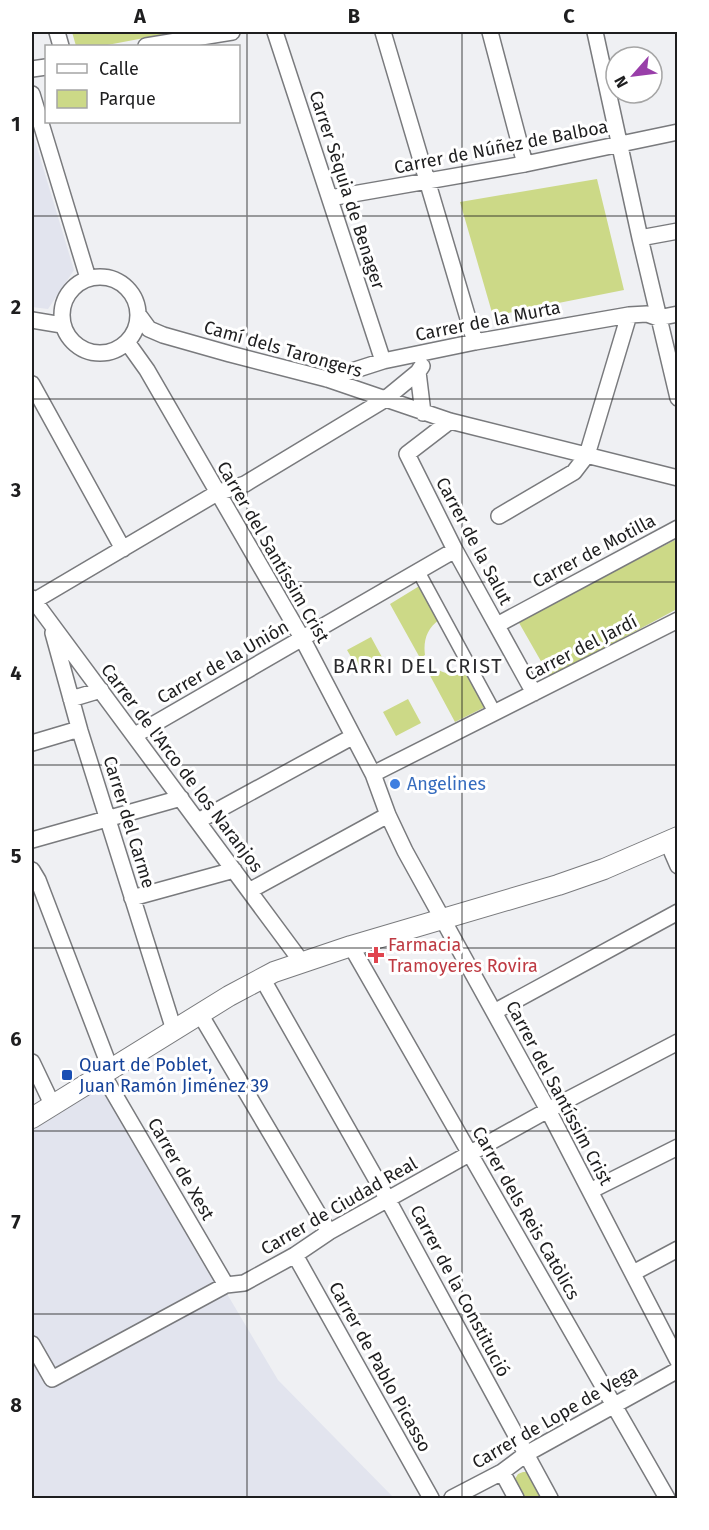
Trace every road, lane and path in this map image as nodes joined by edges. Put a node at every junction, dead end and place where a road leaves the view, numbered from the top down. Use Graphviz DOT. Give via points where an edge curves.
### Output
graph roads {
  1 [pos="232,32"];
  2 [pos="275,32"];
  3 [pos="383,32"];
  4 [pos="490,32"];
  5 [pos="596,32"];
  6 [pos="152,45"];
  7 [pos="32,94"];
  8 [pos="678,132"];
  9 [pos="620,145"];
  10 [pos="525,164"];
  11 [pos="427,181"];
  12 [pos="330,198"];
  13 [pos="678,231"];
  14 [pos="640,238"];
  15 [pos="88,278"];
  16 [pos="678,314"];
  17 [pos="138,315"];
  18 [pos="629,315"];
  19 [pos="658,318"];
  20 [pos="32,320"];
  21 [pos="62,325"];
  22 [pos="131,336"];
  23 [pos="475,342"];
  24 [pos="431,352"];
  25 [pos="382,361"];
  26 [pos="418,372"];
  27 [pos="327,379"];
  28 [pos="32,384"];
  29 [pos="678,398"];
  30 [pos="384,400"];
  31 [pos="423,413"];
  32 [pos="450,421"];
  33 [pos="587,455"];
  34 [pos="678,478"];
  35 [pos="217,493"];
  36 [pos="499,516"];
  37 [pos="678,528"];
  38 [pos="123,549"];
  39 [pos="455,550"];
  40 [pos="418,571"];
  41 [pos="33,600"];
  42 [pos="678,620"];
  43 [pos="51,624"];
  44 [pos="497,625"];
  45 [pos="302,638"];
  46 [pos="100,690"];
  47 [pos="534,693"];
  48 [pos="71,699"];
  49 [pos="495,713"];
  50 [pos="79,729"];
  51 [pos="135,735"];
  52 [pos="352,737"];
  53 [pos="32,743"];
  54 [pos="373,774"];
  55 [pos="181,798"];
  56 [pos="388,815"];
  57 [pos="107,819"];
  58 [pos="198,821"];
  59 [pos="32,840"];
  60 [pos="673,840"];
  61 [pos="678,866"];
  62 [pos="32,870"];
  63 [pos="234,870"];
  64 [pos="249,891"];
  65 [pos="132,898"];
  66 [pos="678,912"];
  67 [pos="442,920"];
  68 [pos="351,946"];
  69 [pos="301,961"];
  70 [pos="262,978"];
  71 [pos="494,1012"];
  72 [pos="200,1014"];
  73 [pos="174,1030"];
  74 [pos="678,1042"];
  75 [pos="32,1062"];
  76 [pos="106,1071"];
  77 [pos="52,1104"];
  78 [pos="548,1110"];
  79 [pos="32,1118"];
  80 [pos="678,1147"];
  81 [pos="470,1154"];
  82 [pos="590,1191"];
  83 [pos="388,1200"];
  84 [pos="329,1232"];
  85 [pos="678,1249"];
  86 [pos="295,1255"];
  87 [pos="633,1273"];
  88 [pos="226,1286"];
  89 [pos="672,1337"];
  90 [pos="32,1344"];
  91 [pos="678,1361"];
  92 [pos="678,1370"];
  93 [pos="614,1405"];
  94 [pos="526,1454"];
  95 [pos="502,1472"];
  96 [pos="431,1498"];
  97 [pos="452,1498"];
  98 [pos="516,1498"];
  99 [pos="550,1498"];
  100 [pos="668,1498"];
  1 -- 6 [label="street"];
  2 -- 12 [label="street, Carrer Sèquia de Benager"];
  3 -- 11 [label="street"];
  4 -- 10 [label="street"];
  5 -- 9 [label="street"];
  7 -- 15 [label="street"];
  8 -- 9 [label="street, Carrer de Núñez de Balboa"];
  9 -- 10 [label="street, Carrer de Núñez de Balboa"];
  9 -- 14 [label="street"];
  10 -- 11 [label="street, Carrer de Núñez de Balboa"];
  11 -- 12 [label="street, Carrer de Núñez de Balboa"];
  11 -- 23 [label="street"];
  12 -- 25 [label="street, Carrer Sèquia de Benager"];
  13 -- 14 [label="street"];
  14 -- 19 [label="street"];
  15 -- 17 [label="street" via="106,277 122,284 134,297"];
  15 -- 21 [label="street" via="71,288 66,296"];
  16 -- 19 [label="street, Carrer de la Murta"];
  17 -- 22 [label="street"];
  17 -- 27 [label="street, Camí dels Tarongers" via="149,330 163,335"];
  18 -- 19 [label="street, Carrer de la Murta"];
  18 -- 23 [label="street, Carrer de la Murta"];
  18 -- 33 [label="street"];
  19 -- 29 [label="street"];
  20 -- 21 [label="street"];
  21 -- 22 [label="street" via="72,342 90,352 110,352"];
  22 -- 35 [label="street, Carrer del Santíssim Crist"];
  23 -- 24 [label="street, Carrer de la Murta"];
  24 -- 25 [label="street, Carrer de la Murta"];
  24 -- 26 [label="street"];
  25 -- 27 [label="street, Carrer de la Murta"];
  26 -- 30 [label="street"];
  26 -- 31 [label="street"];
  27 -- 30 [label="street, Camí dels Tarongers"];
  28 -- 38 [label="street"];
  30 -- 31 [label="street, Camí dels Tarongers"];
  30 -- 35 [label="street" via="245,484"];
  31 -- 32 [label="street, Camí dels Tarongers"];
  32 -- 33 [label="street, Camí dels Tarongers"];
  32 -- 39 [label="street, Carrer de la Salut" via="407,454"];
  33 -- 34 [label="street, Camí dels Tarongers"];
  33 -- 36 [label="street" via="573,472"];
  35 -- 38 [label="street"];
  35 -- 45 [label="street, Carrer del Santíssim Crist"];
  37 -- 44 [label="street, Carrer de Motilla"];
  38 -- 41 [label="street"];
  39 -- 40 [label="street, Carrer de la Unión"];
  39 -- 44 [label="street, Carrer de la Salut"];
  40 -- 45 [label="street, Carrer de la Unión"];
  40 -- 49 [label="street"];
  41 -- 43 [label="street, Carrer de l'Arco de los Naranjos"];
  42 -- 47 [label="street, Carrer del Jardí"];
  43 -- 46 [label="street, Carrer de l'Arco de los Naranjos"];
  43 -- 48 [label="street, Carrer del Carme"];
  44 -- 47 [label="street, Carrer de la Salut"];
  45 -- 51 [label="street, Carrer de la Unión"];
  45 -- 52 [label="street, Carrer del Santíssim Crist"];
  46 -- 48 [label="street"];
  46 -- 51 [label="street, Carrer de l'Arco de los Naranjos"];
  47 -- 49 [label="street, Carrer del Jardí"];
  48 -- 50 [label="street, Carrer del Carme"];
  49 -- 54 [label="street, Carrer del Jardí"];
  50 -- 53 [label="street"];
  50 -- 57 [label="street, Carrer del Carme"];
  51 -- 55 [label="street, Carrer de l'Arco de los Naranjos"];
  52 -- 54 [label="street, Carrer del Santíssim Crist"];
  52 -- 58 [label="street"];
  54 -- 56 [label="street, Carrer del Santíssim Crist"];
  55 -- 57 [label="street"];
  55 -- 58 [label="street, Carrer de l'Arco de los Naranjos"];
  56 -- 64 [label="street"];
  56 -- 67 [label="street, Carrer del Santíssim Crist"];
  57 -- 59 [label="street"];
  57 -- 65 [label="street, Carrer del Carme"];
  58 -- 63 [label="street, Carrer de l'Arco de los Naranjos"];
  60 -- 61 [label="street"];
  60 -- 67 [label="street" via="595,872"];
  62 -- 76 [label="street, Carrer de Xest"];
  63 -- 64 [label="street, Carrer de l'Arco de los Naranjos"];
  63 -- 65 [label="street"];
  64 -- 69 [label="street, Carrer de l'Arco de los Naranjos"];
  65 -- 73 [label="street, Carrer del Carme"];
  66 -- 71 [label="street"];
  67 -- 68 [label="street"];
  67 -- 71 [label="street, Carrer del Santíssim Crist"];
  68 -- 69 [label="street"];
  68 -- 81 [label="street, Carrer dels Reis Catòlics"];
  69 -- 70 [label="street"];
  70 -- 72 [label="street"];
  70 -- 83 [label="street, Carrer de la Constitució"];
  71 -- 78 [label="street, Carrer del Santíssim Crist"];
  72 -- 73 [label="street"];
  72 -- 84 [label="street"];
  73 -- 76 [label="street"];
  74 -- 78 [label="street, Carrer de Ciudad Real"];
  75 -- 77 [label="street"];
  76 -- 77 [label="street"];
  76 -- 88 [label="street, Carrer de Xest"];
  77 -- 79 [label="street"];
  78 -- 81 [label="street, Carrer de Ciudad Real"];
  78 -- 82 [label="street, Carrer del Santíssim Crist"];
  80 -- 82 [label="street"];
  81 -- 83 [label="street, Carrer de Ciudad Real"];
  81 -- 93 [label="street, Carrer dels Reis Catòlics"];
  82 -- 87 [label="street, Carrer del Santíssim Crist"];
  83 -- 84 [label="street, Carrer de Ciudad Real"];
  83 -- 94 [label="street, Carrer de la Constitució"];
  84 -- 86 [label="street, Carrer de Ciudad Real"];
  85 -- 87 [label="street"];
  86 -- 88 [label="street, Carrer de Ciudad Real" via="244,1283"];
  86 -- 96 [label="street, Carrer de Pablo Picasso"];
  87 -- 89 [label="street, Carrer del Santíssim Crist"];
  88 -- 90 [label="street, Carrer de Ciudad Real" via="52,1379"];
  89 -- 91 [label="street, Carrer del Santíssim Crist"];
  92 -- 93 [label="street, Carrer de Lope de Vega"];
  93 -- 94 [label="street, Carrer de Lope de Vega"];
  93 -- 100 [label="street, Carrer dels Reis Catòlics"];
  94 -- 95 [label="street, Carrer de Lope de Vega"];
  94 -- 99 [label="street, Carrer de la Constitució"];
  95 -- 97 [label="street, Carrer de Lope de Vega"];
  95 -- 98 [label="street"];
}
